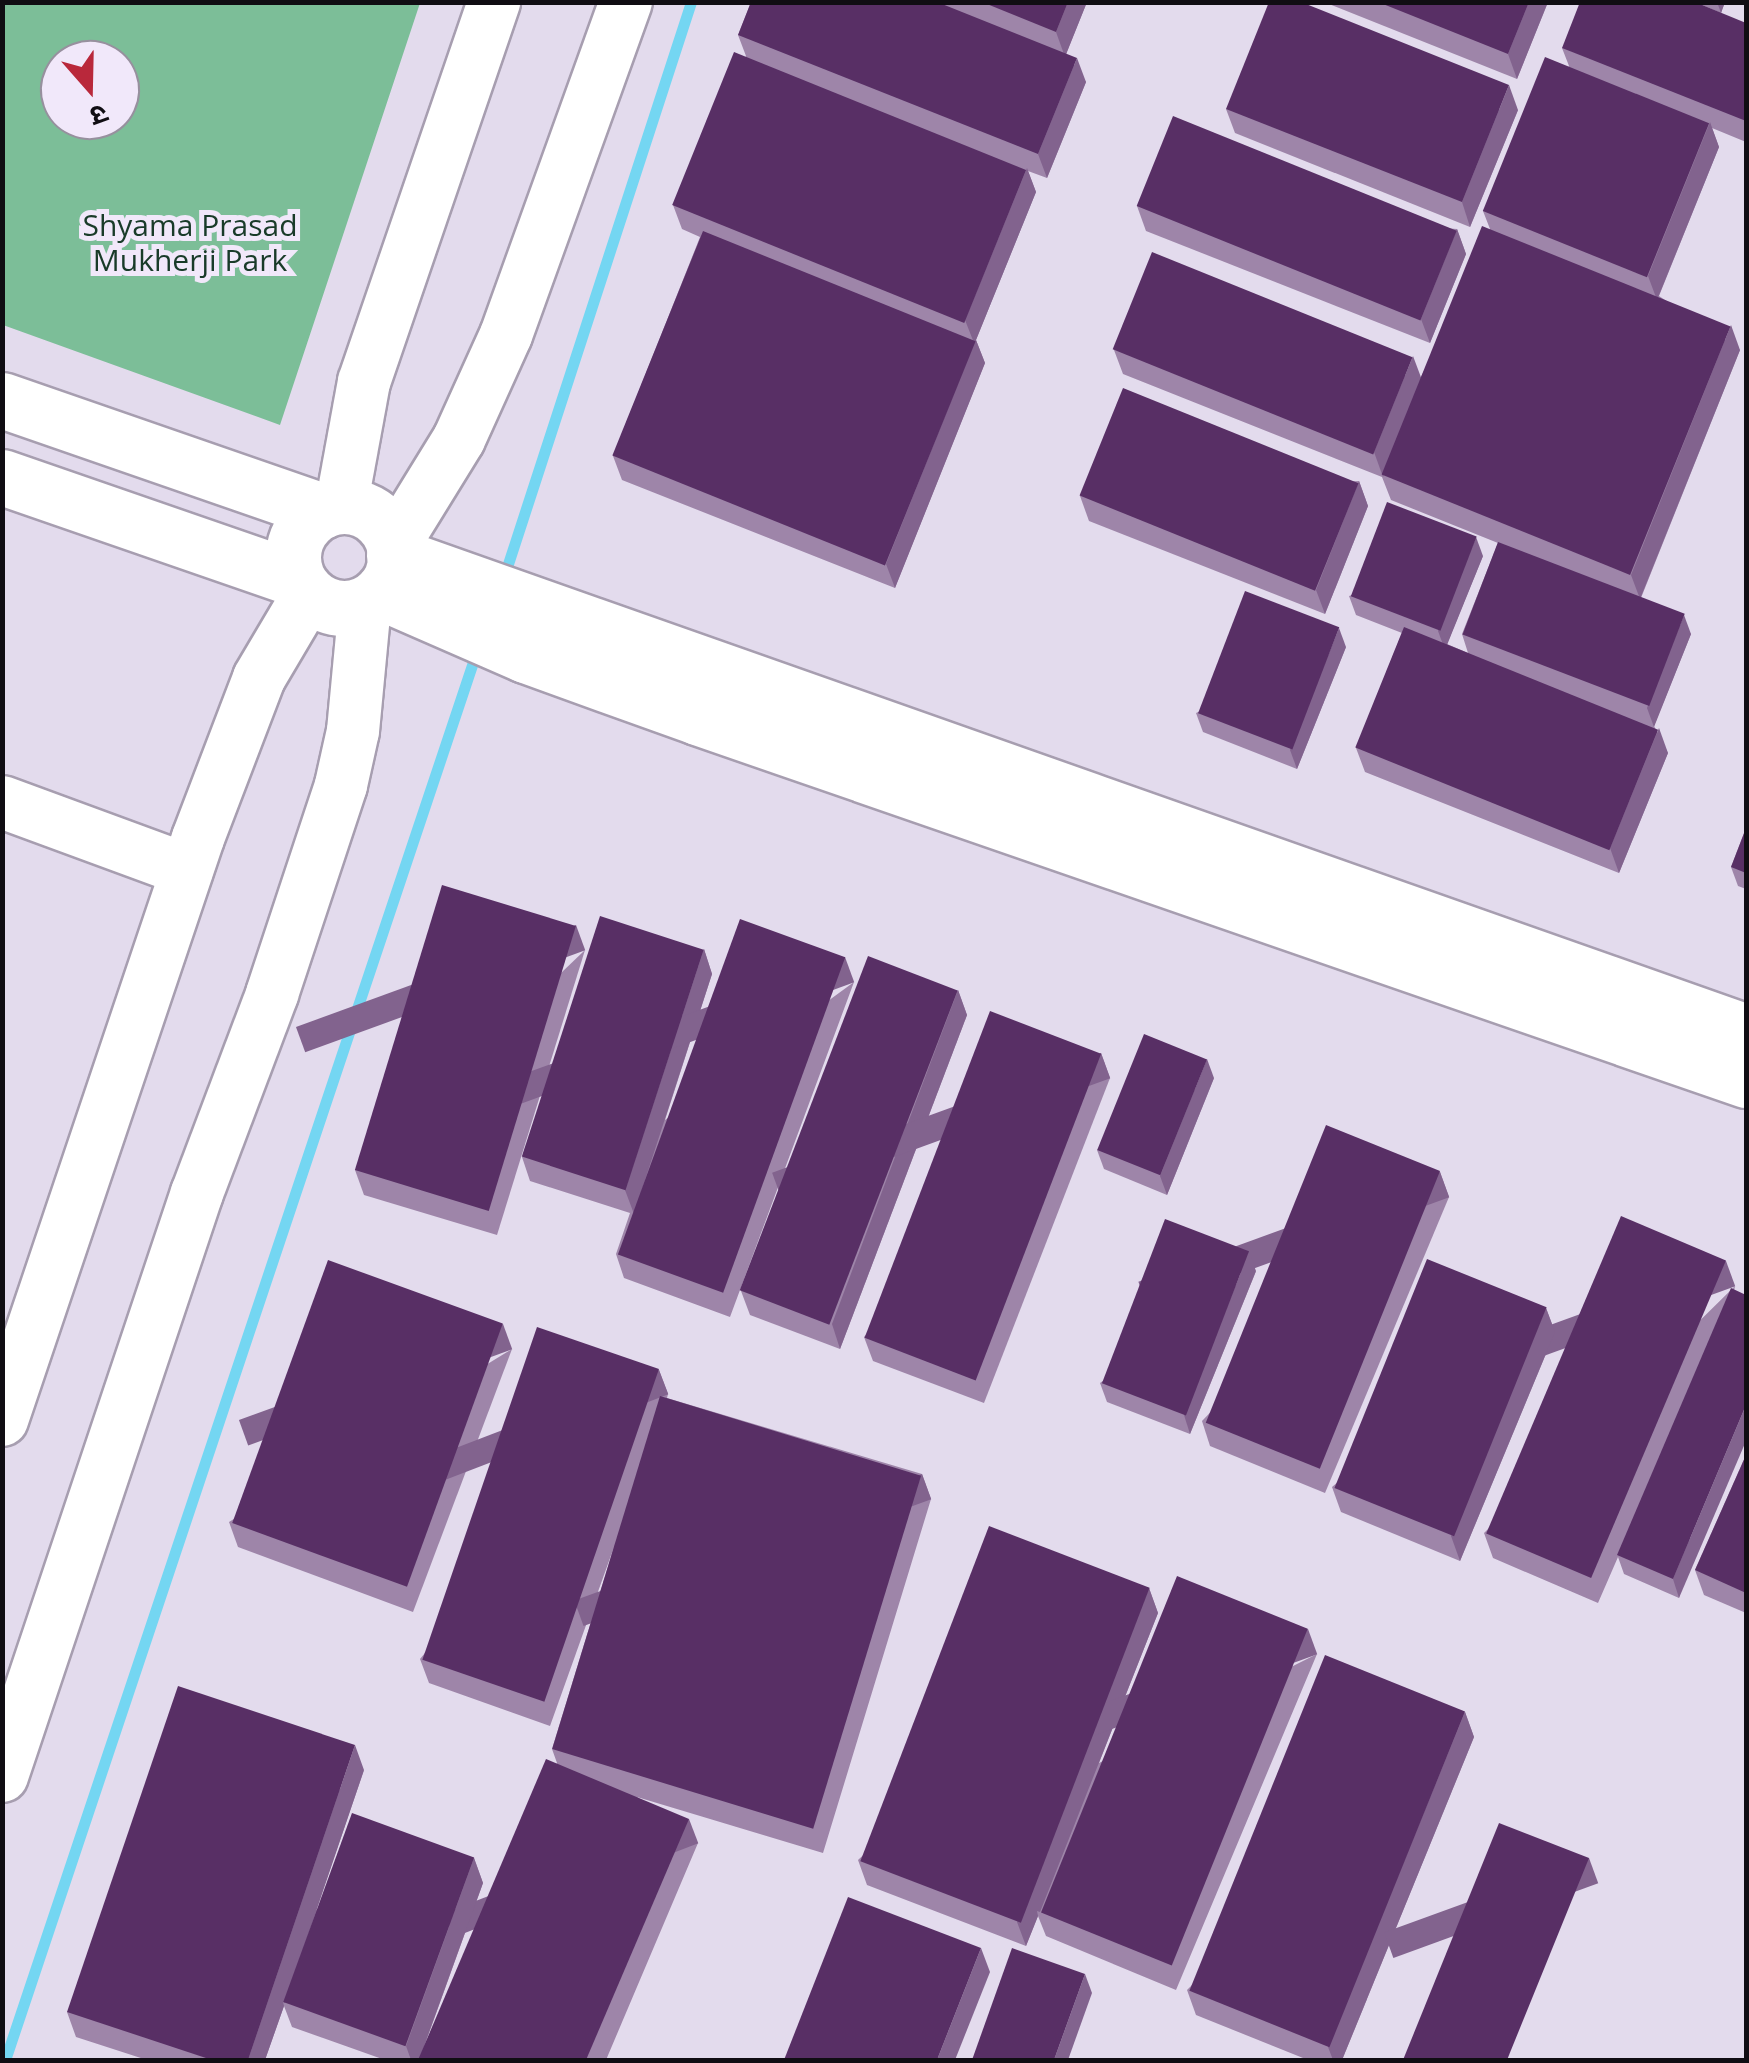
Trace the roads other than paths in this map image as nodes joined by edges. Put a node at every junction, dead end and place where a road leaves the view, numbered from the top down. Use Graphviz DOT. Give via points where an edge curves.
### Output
graph roads {
  1 [pos="494,2"];
  2 [pos="626,2"];
  3 [pos="2,400"];
  4 [pos="2,477"];
  5 [pos="332,509"];
  6 [pos="384,574"];
  7 [pos="302,587"];
  8 [pos="2,802"];
  9 [pos="187,870"];
  10 [pos="1746,1032"];
  11 [pos="1746,1080"];
  12 [pos="2,1420"];
  13 [pos="2,1776"];
  1 -- 5 [label="street" via="364,382"];
  2 -- 6 [label="street" via="490,372"];
  3 -- 5 [label="main road"];
  4 -- 7 [label="main road"];
  5 -- 6 [label="main road" via="361,509 378,520"];
  5 -- 7 [label="main road" via="306,523 295,540 292,559"];
  6 -- 7 [label="main road" via="345,608 326,605"];
  6 -- 10 [label="main road"];
  6 -- 11 [label="main road" via="526,655"];
  6 -- 13 [label="street" via="341,785"];
  7 -- 9 [label="street" via="259,678"];
  8 -- 9 [label="street"];
  9 -- 12 [label="street"];
}
